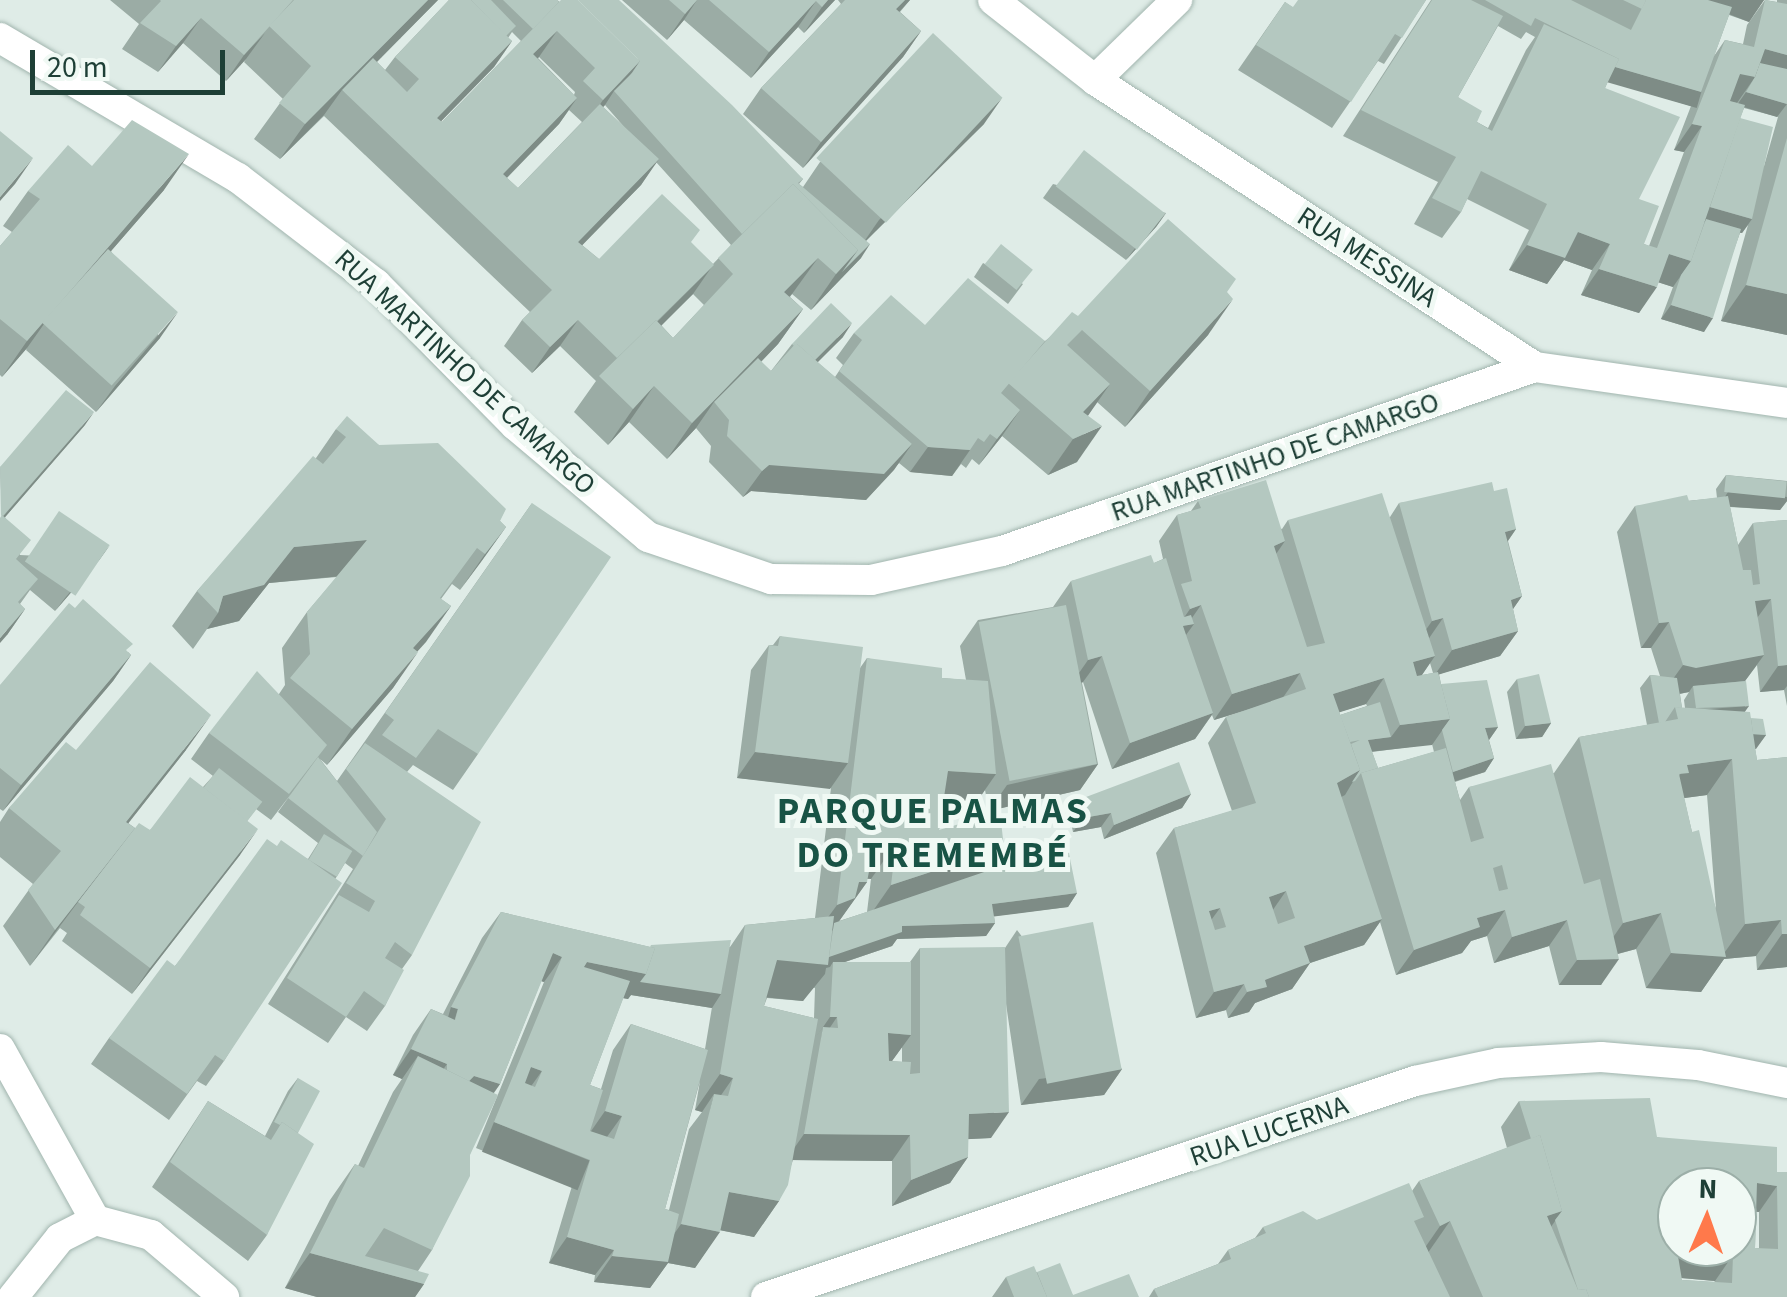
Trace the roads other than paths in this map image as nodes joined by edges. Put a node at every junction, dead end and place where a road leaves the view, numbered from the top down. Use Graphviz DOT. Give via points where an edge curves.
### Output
graph roads {
  1 [pos="993,0"];
  2 [pos="1177,0"];
  3 [pos="0,38"];
  4 [pos="1094,80"];
  5 [pos="1535,366"];
  6 [pos="1787,404"];
  7 [pos="0,1050"];
  8 [pos="1787,1083"];
  9 [pos="95,1220"];
  10 [pos="13,1297"];
  11 [pos="224,1297"];
  12 [pos="766,1297"];
  1 -- 4 [label="street, RUA MESSINA"];
  2 -- 4 [label="street"];
  3 -- 5 [label="street, RUA MARTINHO DE CAMARGO" via="238,178 376,284 515,425 648,537 770,579 871,580 1002,552"];
  4 -- 5 [label="street, RUA MESSINA"];
  5 -- 6 [label="street, RUA MESSINA"];
  7 -- 9 [label="street"];
  8 -- 12 [label="street, RUA LUCERNA" via="1698,1065 1600,1057 1465,1070"];
  9 -- 10 [label="street" via="60,1238"];
  9 -- 11 [label="street" via="150,1235"];
}
